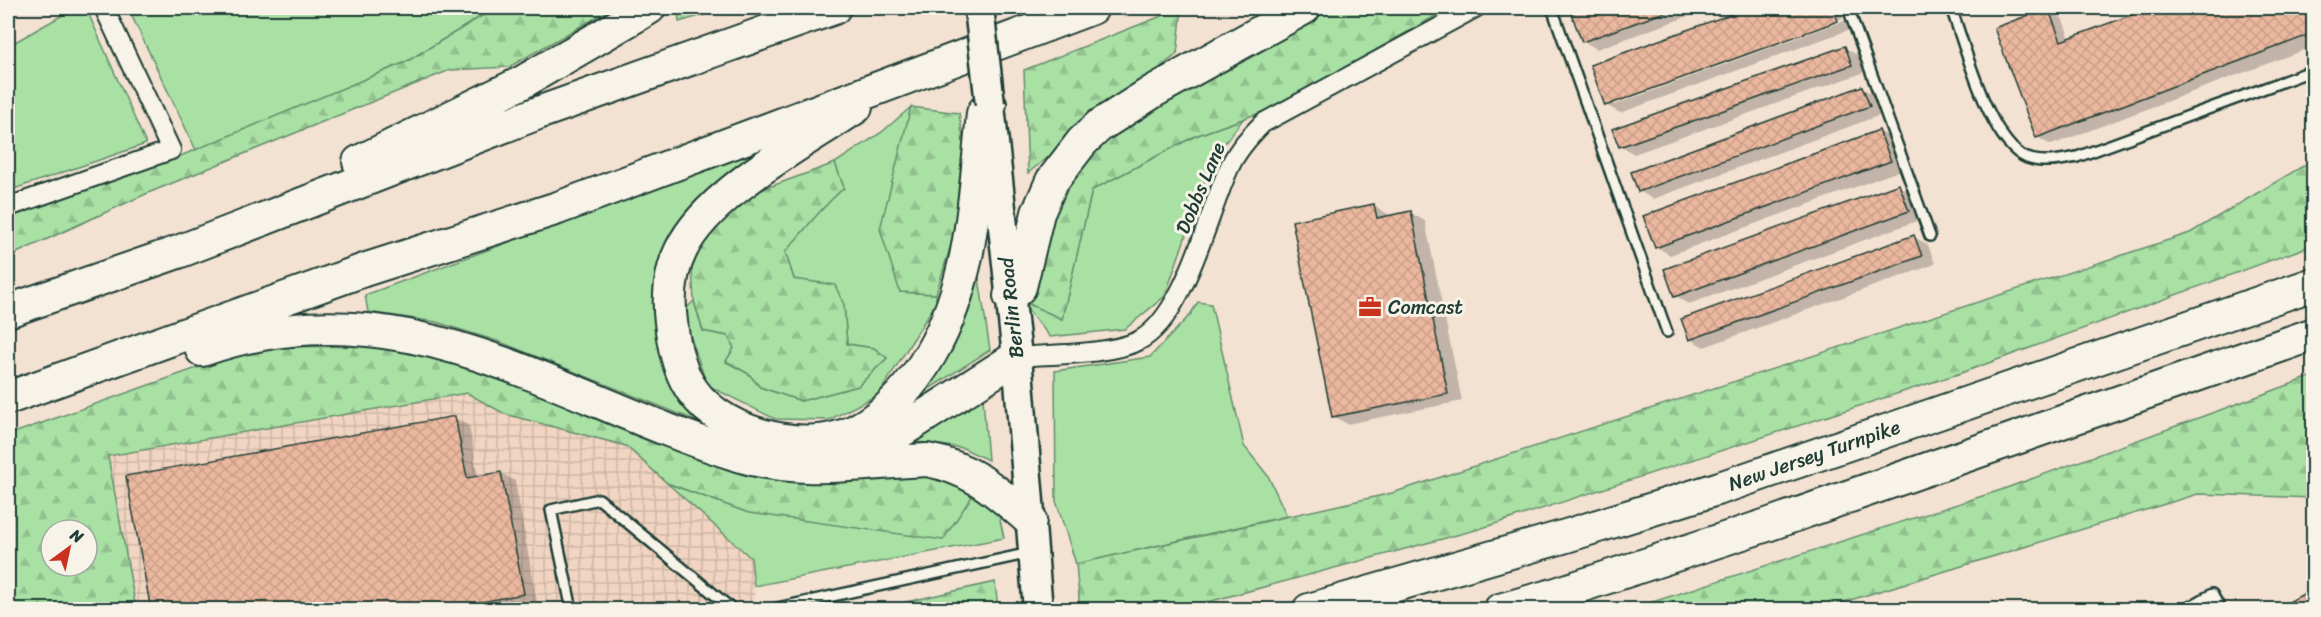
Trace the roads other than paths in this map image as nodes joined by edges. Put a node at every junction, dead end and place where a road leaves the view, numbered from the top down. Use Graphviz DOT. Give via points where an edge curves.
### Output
graph roads {
  1 [pos="104,8"];
  2 [pos="650,8"];
  3 [pos="834,8"];
  4 [pos="979,8"];
  5 [pos="1092,8"];
  6 [pos="1304,8"];
  7 [pos="1475,8"];
  8 [pos="1848,8"];
  9 [pos="1951,8"];
  10 [pos="1556,9"];
  11 [pos="2313,70"];
  12 [pos="900,78"];
  13 [pos="990,104"];
  14 [pos="8,207"];
  15 [pos="1930,237"];
  16 [pos="178,252"];
  17 [pos="2313,263"];
  18 [pos="2313,284"];
  19 [pos="1010,296"];
  20 [pos="8,311"];
  21 [pos="1667,332"];
  22 [pos="2313,333"];
  23 [pos="2132,345"];
  24 [pos="1017,357"];
  25 [pos="109,361"];
  26 [pos="8,398"];
  27 [pos="848,465"];
  28 [pos="1030,520"];
  29 [pos="1033,553"];
  30 [pos="572,609"];
  31 [pos="733,609"];
  32 [pos="768,609"];
  33 [pos="1038,609"];
  34 [pos="1309,609"];
  35 [pos="1500,609"];
  36 [pos="2184,609"];
  37 [pos="2221,609"];
  1 -- 14 [label="street" via="171,150"];
  2 -- 16 [label="highway" via="521,83"];
  3 -- 16 [label="highway" via="538,113"];
  4 -- 13 [label="main road, Berlin Road, bridge"];
  5 -- 12 [label="highway"];
  6 -- 19 [label="highway" via="1154,91 1082,141 1052,181 1038,213 1020,287"];
  7 -- 24 [label="street, Dobbs Lane" via="1263,123 1245,141 1230,165 1186,280 1154,330 1122,347"];
  8 -- 15 [label="lane"];
  9 -- 11 [label="lane" via="1994,125 2016,152 2036,160 2077,157"];
  10 -- 21 [label="lane"];
  12 -- 13 [label="highway" via="722,198 680,251 671,282 673,341 686,381 704,402 733,424 774,439 803,443 827,440 855,431 908,387 932,353 955,299 971,236 983,113"];
  12 -- 25 [label="highway" via="558,207 367,269"];
  13 -- 19 [label="main road, Berlin Road"];
  16 -- 20 [label="highway"];
  17 -- 23 [label="highway" via="2181,312"];
  18 -- 23 [label="highway, New Jersey Turnpike"];
  19 -- 24 [label="main road, Berlin Road"];
  22 -- 35 [label="highway" via="1767,525"];
  23 -- 34 [label="highway, New Jersey Turnpike" via="1720,488"];
  24 -- 27 [label="highway"];
  24 -- 28 [label="main road, Berlin Road"];
  25 -- 26 [label="highway"];
  25 -- 27 [label="highway" via="183,356 258,333 305,327 356,327 450,345 739,456 799,468"];
  27 -- 28 [label="highway" via="927,460 947,464 984,481"];
  28 -- 29 [label="main road, Berlin Road"];
  29 -- 32 [label="lane"];
  29 -- 33 [label="main road, Berlin Road"];
  30 -- 31 [label="lane" via="551,510 599,499"];
  36 -- 37 [label="lane" via="2212,594"];
}
